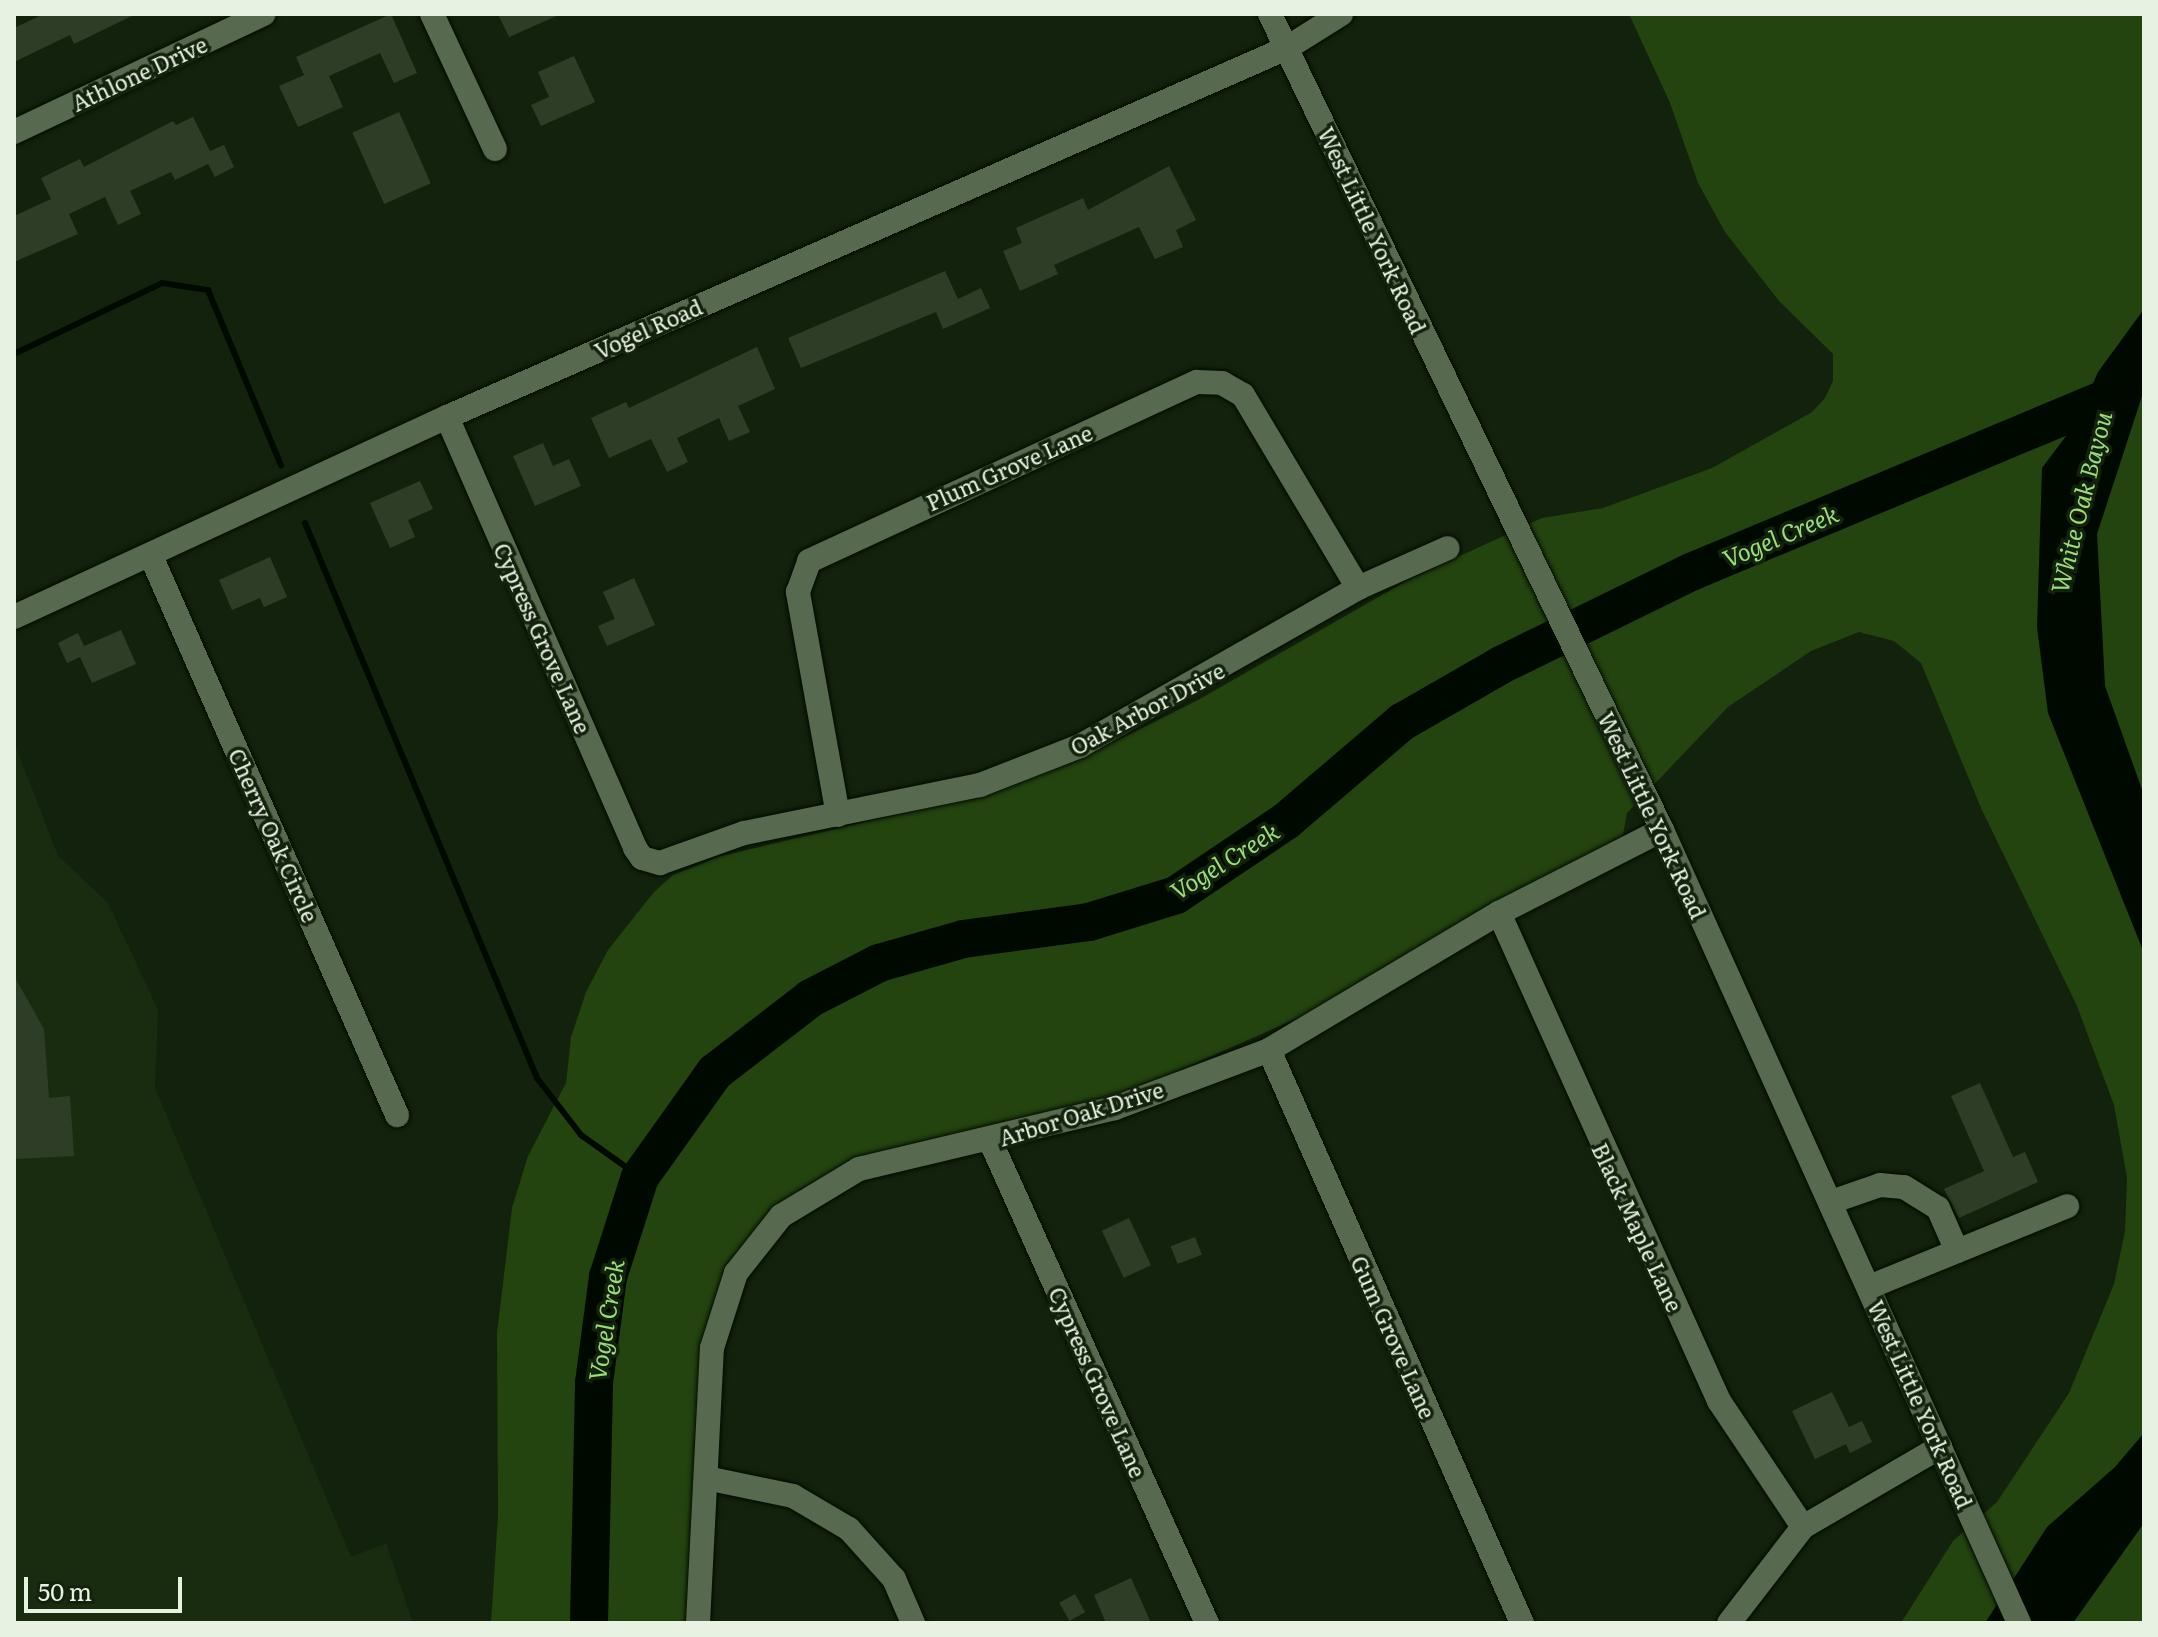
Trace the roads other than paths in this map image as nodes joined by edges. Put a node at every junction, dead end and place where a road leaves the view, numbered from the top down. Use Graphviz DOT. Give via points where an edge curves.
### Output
graph roads {
  1 [pos="264,14"];
  2 [pos="432,14"];
  3 [pos="1270,14"];
  4 [pos="1341,14"];
  5 [pos="1287,48"];
  6 [pos="14,132"];
  7 [pos="495,149"];
  8 [pos="447,417"];
  9 [pos="1448,548"];
  10 [pos="151,556"];
  11 [pos="1358,588"];
  12 [pos="14,617"];
  13 [pos="838,815"];
  14 [pos="1662,830"];
  15 [pos="642,858"];
  16 [pos="1499,913"];
  17 [pos="1269,1050"];
  18 [pos="397,1115"];
  19 [pos="990,1140"];
  20 [pos="1831,1202"];
  21 [pos="2067,1206"];
  22 [pos="1957,1251"];
  23 [pos="1869,1287"];
  24 [pos="1940,1447"];
  25 [pos="706,1478"];
  26 [pos="1803,1527"];
  27 [pos="698,1623"];
  28 [pos="913,1623"];
  29 [pos="1207,1623"];
  30 [pos="1522,1623"];
  31 [pos="1729,1623"];
  32 [pos="2019,1623"];
  1 -- 6 [label="street, Athlone Drive"];
  2 -- 7 [label="street"];
  3 -- 5 [label="street, West Little York Road"];
  4 -- 5 [label="street, Vogel Road"];
  5 -- 8 [label="street, Vogel Road"];
  5 -- 14 [label="street, West Little York Road"];
  8 -- 10 [label="street, Vogel Road"];
  8 -- 15 [label="street, Cypress Grove Lane"];
  9 -- 11 [label="street, Oak Arbor Drive"];
  10 -- 12 [label="street, Vogel Road"];
  10 -- 18 [label="street, Cherry Oak Circle"];
  11 -- 13 [label="street, Oak Arbor Drive" via="1080,746 980,785"];
  11 -- 13 [label="street, Plum Grove Lane" via="1243,395 1222,383 1197,382 809,561 798,592"];
  13 -- 15 [label="street, Oak Arbor Drive" via="744,833 660,863"];
  14 -- 16 [label="street, Arbor Oak Drive"];
  14 -- 20 [label="street, West Little York Road"];
  16 -- 17 [label="street, Arbor Oak Drive"];
  16 -- 26 [label="street, Black Maple Lane" via="1719,1401"];
  17 -- 19 [label="street, Arbor Oak Drive" via="1115,1108"];
  17 -- 30 [label="street, Gum Grove Lane"];
  19 -- 25 [label="street, Arbor Oak Drive" via="859,1169 781,1216 736,1273 712,1348"];
  19 -- 29 [label="street, Cypress Grove Lane"];
  20 -- 22 [label="street" via="1880,1185 1922,1194 1938,1208"];
  20 -- 23 [label="street, West Little York Road"];
  21 -- 22 [label="street"];
  22 -- 23 [label="street"];
  23 -- 24 [label="street, West Little York Road"];
  24 -- 26 [label="street"];
  24 -- 32 [label="street, West Little York Road"];
  25 -- 27 [label="street, Arbor Oak Drive"];
  25 -- 28 [label="street" via="793,1496 849,1529 894,1579"];
  26 -- 31 [label="street"];
}
